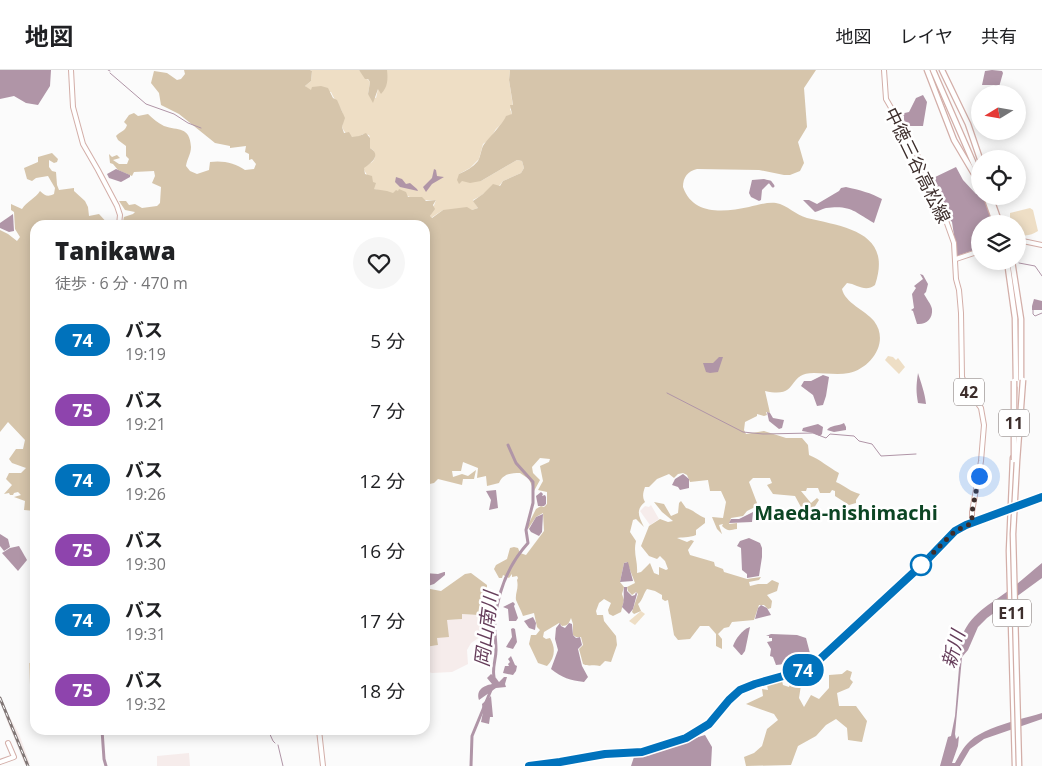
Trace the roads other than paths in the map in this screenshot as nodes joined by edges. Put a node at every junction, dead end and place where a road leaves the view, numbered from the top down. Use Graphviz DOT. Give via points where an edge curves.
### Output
graph roads {
  1 [pos="71,70"];
  2 [pos="884,70"];
  3 [pos="928,70"];
  4 [pos="934,70"];
  5 [pos="942,70"];
  6 [pos="964,140"];
  7 [pos="977,150"];
  8 [pos="971,154"];
  9 [pos="971,157"];
  10 [pos="971,169"];
  11 [pos="120,220"];
  12 [pos="1026,242"];
  13 [pos="1042,245"];
  14 [pos="971,254"];
  15 [pos="956,259"];
  16 [pos="1010,270"];
  17 [pos="1010,270"];
  18 [pos="1011,270"];
  19 [pos="1016,329"];
  20 [pos="1021,332"];
  21 [pos="1015,461"];
  22 [pos="1042,497"];
  23 [pos="1013,506"];
  24 [pos="972,523"];
  25 [pos="320,735"];
  26 [pos="8,743"];
  27 [pos="0,762"];
  28 [pos="324,766"];
  29 [pos="529,766"];
  30 [pos="1018,766"];
  1 -- 11 [label="main road" via="73,107 81,140 117,206"];
  2 -- 15 [label="main road, 中徳三谷高松線" via="886,99 938,198"];
  3 -- 10 [label="highway" via="954,140"];
  4 -- 6 [label="highway"];
  5 -- 7 [label="highway"];
  6 -- 8 [label="highway"];
  6 -- 9 [label="highway"];
  12 -- 13 [label="main road"];
  14 -- 15 [label="main road"];
  15 -- 24 [label="main road, 42" via="962,377 981,408 984,426"];
  16 -- 19 [label="highway, 11"];
  17 -- 21 [label="highway, E11, bridge" via="1018,348"];
  18 -- 20 [label="highway, 11" via="1019,302"];
  19 -- 21 [label="highway, bridge"];
  19 -- 23 [label="highway, 11"];
  20 -- 21 [label="highway, bridge" via="1023,380"];
  20 -- 23 [label="highway, 11" via="1021,387"];
  21 -- 30 [label="highway, E11, bridge" via="1011,552"];
  22 -- 23 [label="main road"];
  23 -- 24 [label="main road"];
  23 -- 30 [label="highway, 11, bridge"];
  24 -- 29 [label="main road" via="955,531 812,665 740,690 711,722 694,735 642,752 605,754"];
  25 -- 28 [label="main road"];
  26 -- 27 [label="main road" via="14,758"];
}
